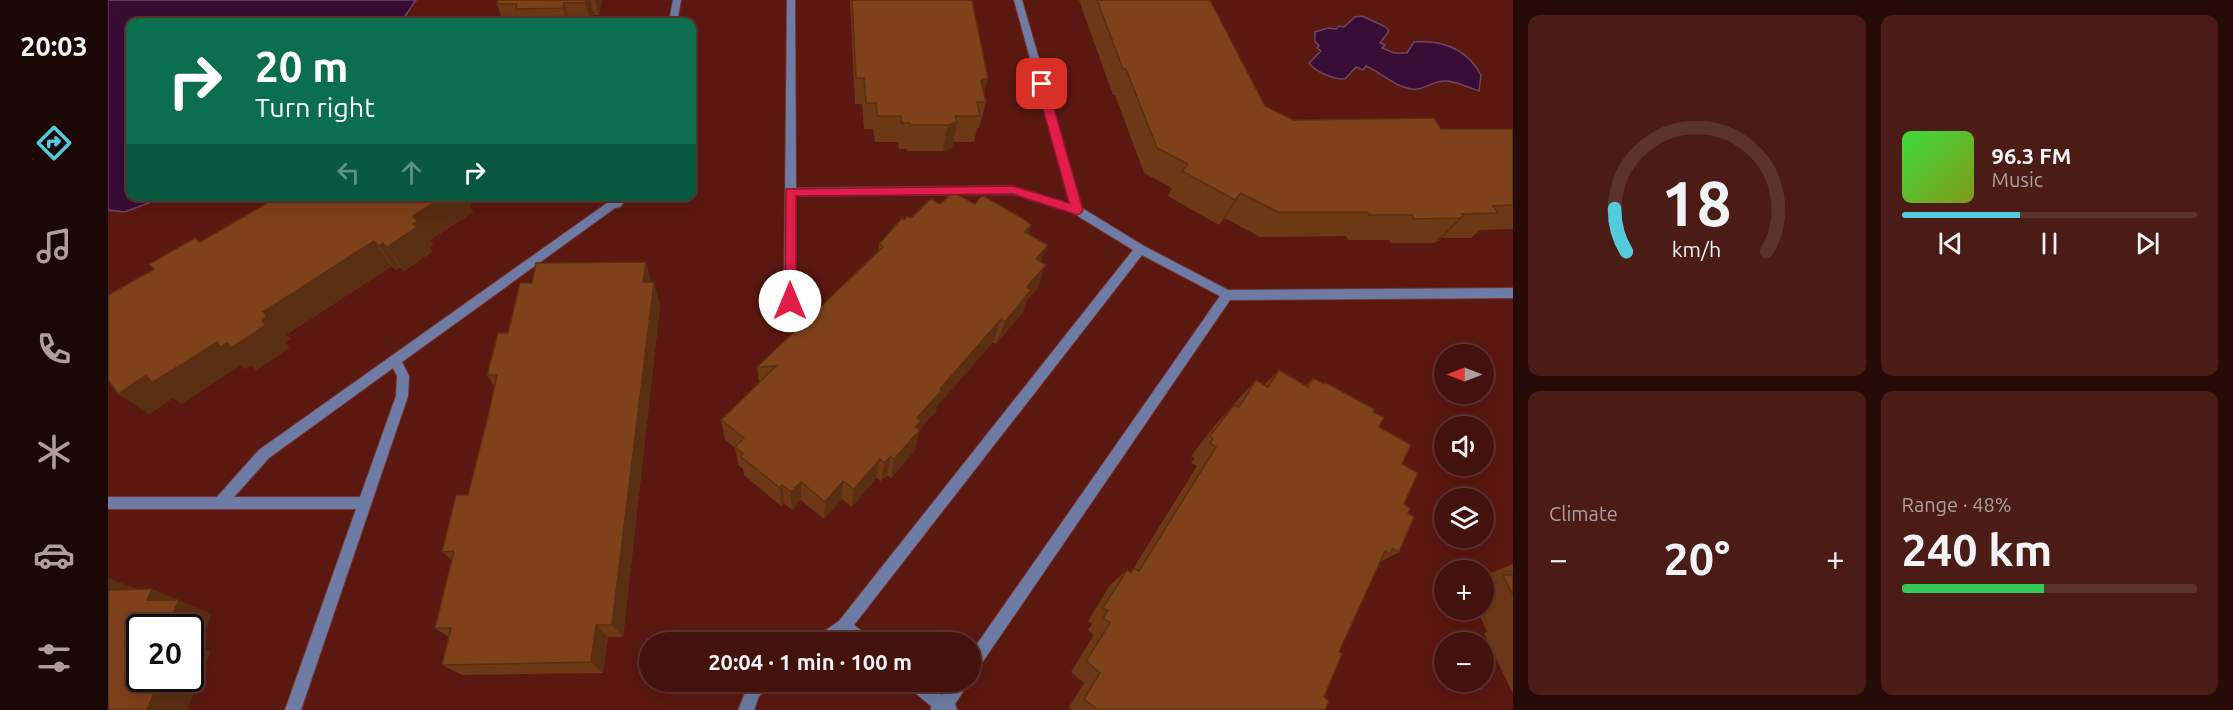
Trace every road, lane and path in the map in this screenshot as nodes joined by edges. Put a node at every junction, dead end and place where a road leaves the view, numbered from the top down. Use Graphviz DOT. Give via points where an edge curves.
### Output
graph roads {
  1 [pos="676,0"];
  2 [pos="791,0"];
  3 [pos="1018,0"];
  4 [pos="674,18"];
  5 [pos="790,192"];
  6 [pos="612,201"];
  7 [pos="1077,210"];
  8 [pos="1140,249"];
  9 [pos="1513,293"];
  10 [pos="1227,295"];
  11 [pos="790,301"];
  12 [pos="395,360"];
  13 [pos="108,503"];
  14 [pos="220,503"];
  15 [pos="365,503"];
  16 [pos="844,626"];
  17 [pos="835,632"];
  18 [pos="852,632"];
  19 [pos="981,652"];
  20 [pos="753,692"];
  21 [pos="924,692"];
  22 [pos="955,692"];
  23 [pos="943,709"];
  24 [pos="293,710"];
  25 [pos="747,710"];
  1 -- 4 [label="lane"];
  2 -- 5 [label="lane"];
  3 -- 7 [label="lane"];
  5 -- 7 [label="lane" via="1013,190"];
  5 -- 11 [label="lane"];
  6 -- 12 [label="lane"];
  7 -- 8 [label="lane"];
  8 -- 10 [label="lane"];
  8 -- 16 [label="lane"];
  9 -- 10 [label="lane"];
  10 -- 19 [label="lane"];
  12 -- 14 [label="lane" via="264,454"];
  12 -- 15 [label="lane" via="403,376 402,396"];
  13 -- 14 [label="lane"];
  14 -- 15 [label="lane"];
  15 -- 24 [label="lane"];
  16 -- 17 [label="lane"];
  16 -- 18 [label="lane"];
  20 -- 25 [label="lane"];
  21 -- 23 [label="lane"];
  22 -- 23 [label="lane"];
}
